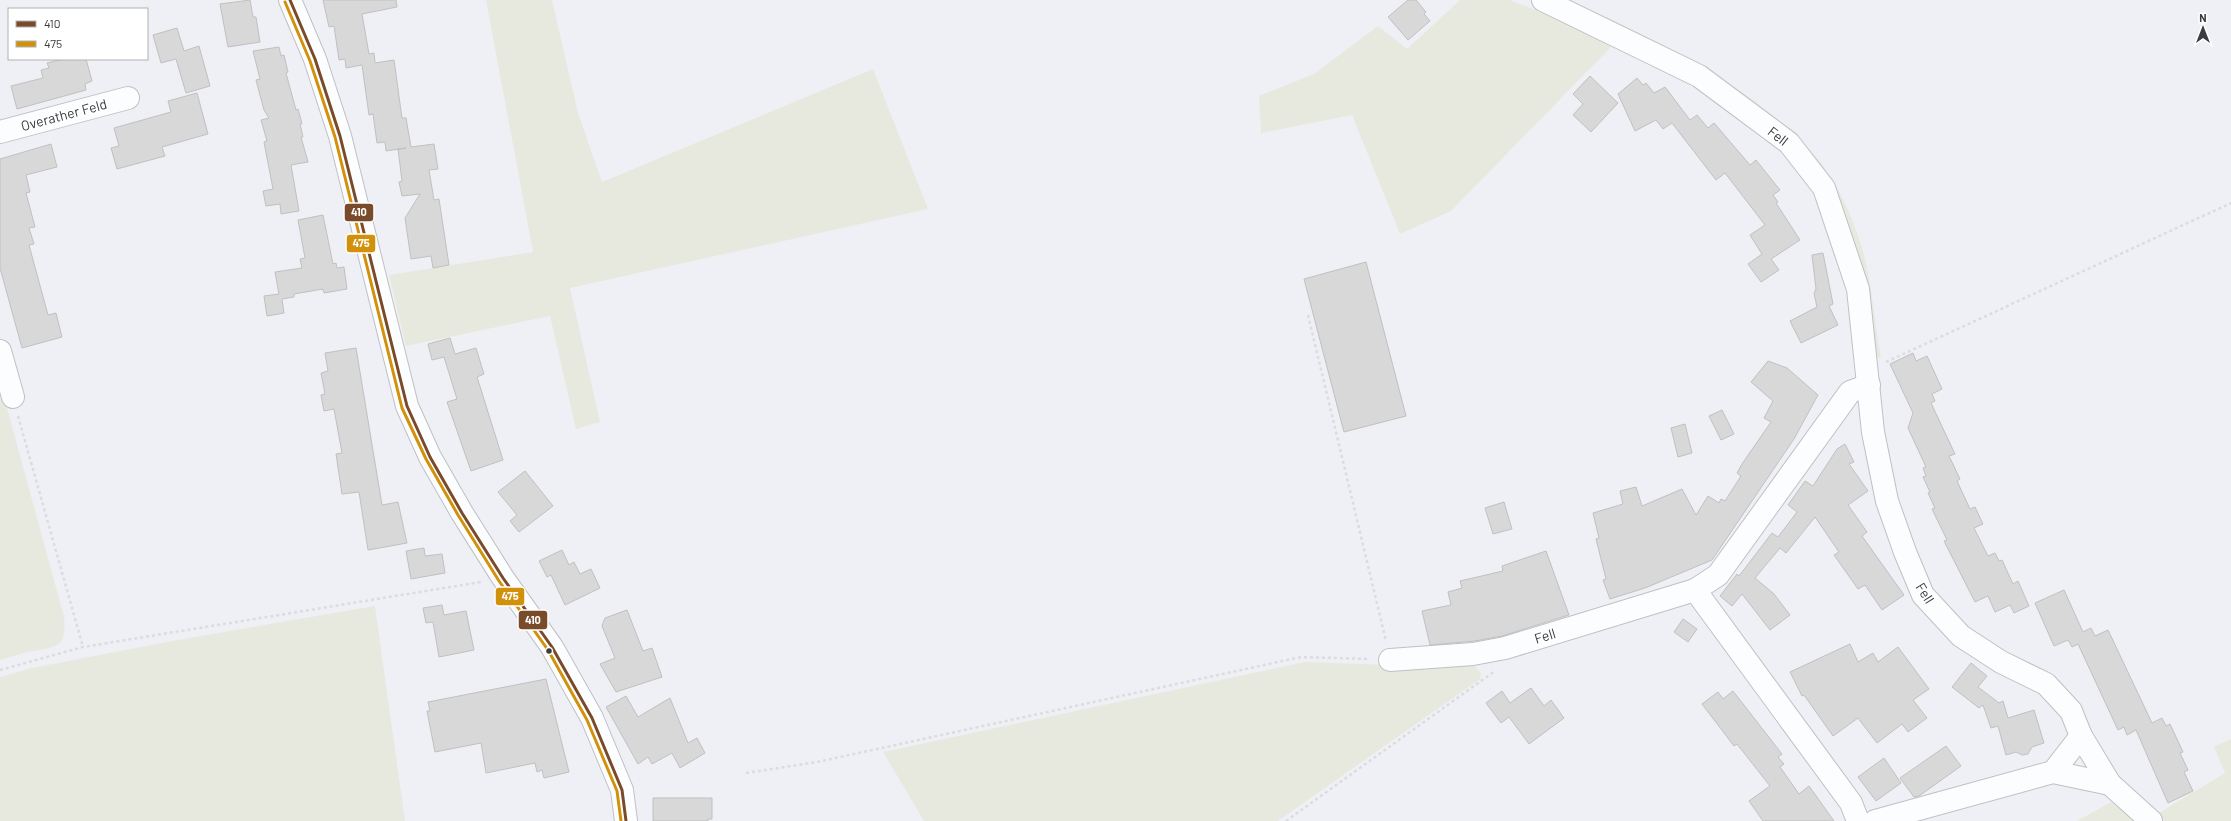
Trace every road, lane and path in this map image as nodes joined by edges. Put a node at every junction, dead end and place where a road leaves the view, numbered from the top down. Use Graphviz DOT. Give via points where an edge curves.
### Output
graph roads {
  1 [pos="290,0"];
  2 [pos="1543,0"];
  3 [pos="128,98"];
  4 [pos="0,132"];
  5 [pos="2231,203"];
  6 [pos="1308,315"];
  7 [pos="0,351"];
  8 [pos="1868,378"];
  9 [pos="13,397"];
  10 [pos="503,578"];
  11 [pos="1694,590"];
  12 [pos="83,647"];
  13 [pos="1390,660"];
  14 [pos="0,670"];
  15 [pos="1496,670"];
  16 [pos="2081,736"];
  17 [pos="2053,772"];
  18 [pos="746,773"];
  19 [pos="2110,784"];
  20 [pos="626,821"];
  21 [pos="1286,821"];
  22 [pos="1858,821"];
  23 [pos="1875,821"];
  24 [pos="2150,821"];
  1 -- 10 [label="street" via="315,59 340,136 407,406 430,457"];
  2 -- 8 [label="street, Fell" via="1699,76 1789,143 1824,188 1858,289"];
  3 -- 4 [label="street, Overather Feld"];
  5 -- 8 [label="path"];
  6 -- 13 [label="path"];
  7 -- 9 [label="street"];
  8 -- 11 [label="street, Fell" via="1850,392 1718,575"];
  8 -- 16 [label="street, Fell" via="1873,432 1887,501 1923,595 1960,636 2001,662 2046,684 2071,711"];
  9 -- 12 [label="path"];
  10 -- 12 [label="path"];
  10 -- 20 [label="street" via="552,647 592,718 622,790"];
  11 -- 13 [label="street, Fell" via="1506,648 1473,654"];
  11 -- 22 [label="street" via="1851,803"];
  12 -- 14 [label="path"];
  13 -- 18 [label="path" via="1301,656 817,762"];
  15 -- 21 [label="path"];
  16 -- 17 [label="street"];
  16 -- 19 [label="street, Fell"];
  17 -- 19 [label="street"];
  17 -- 23 [label="street"];
  19 -- 24 [label="street, Fell"];
}
